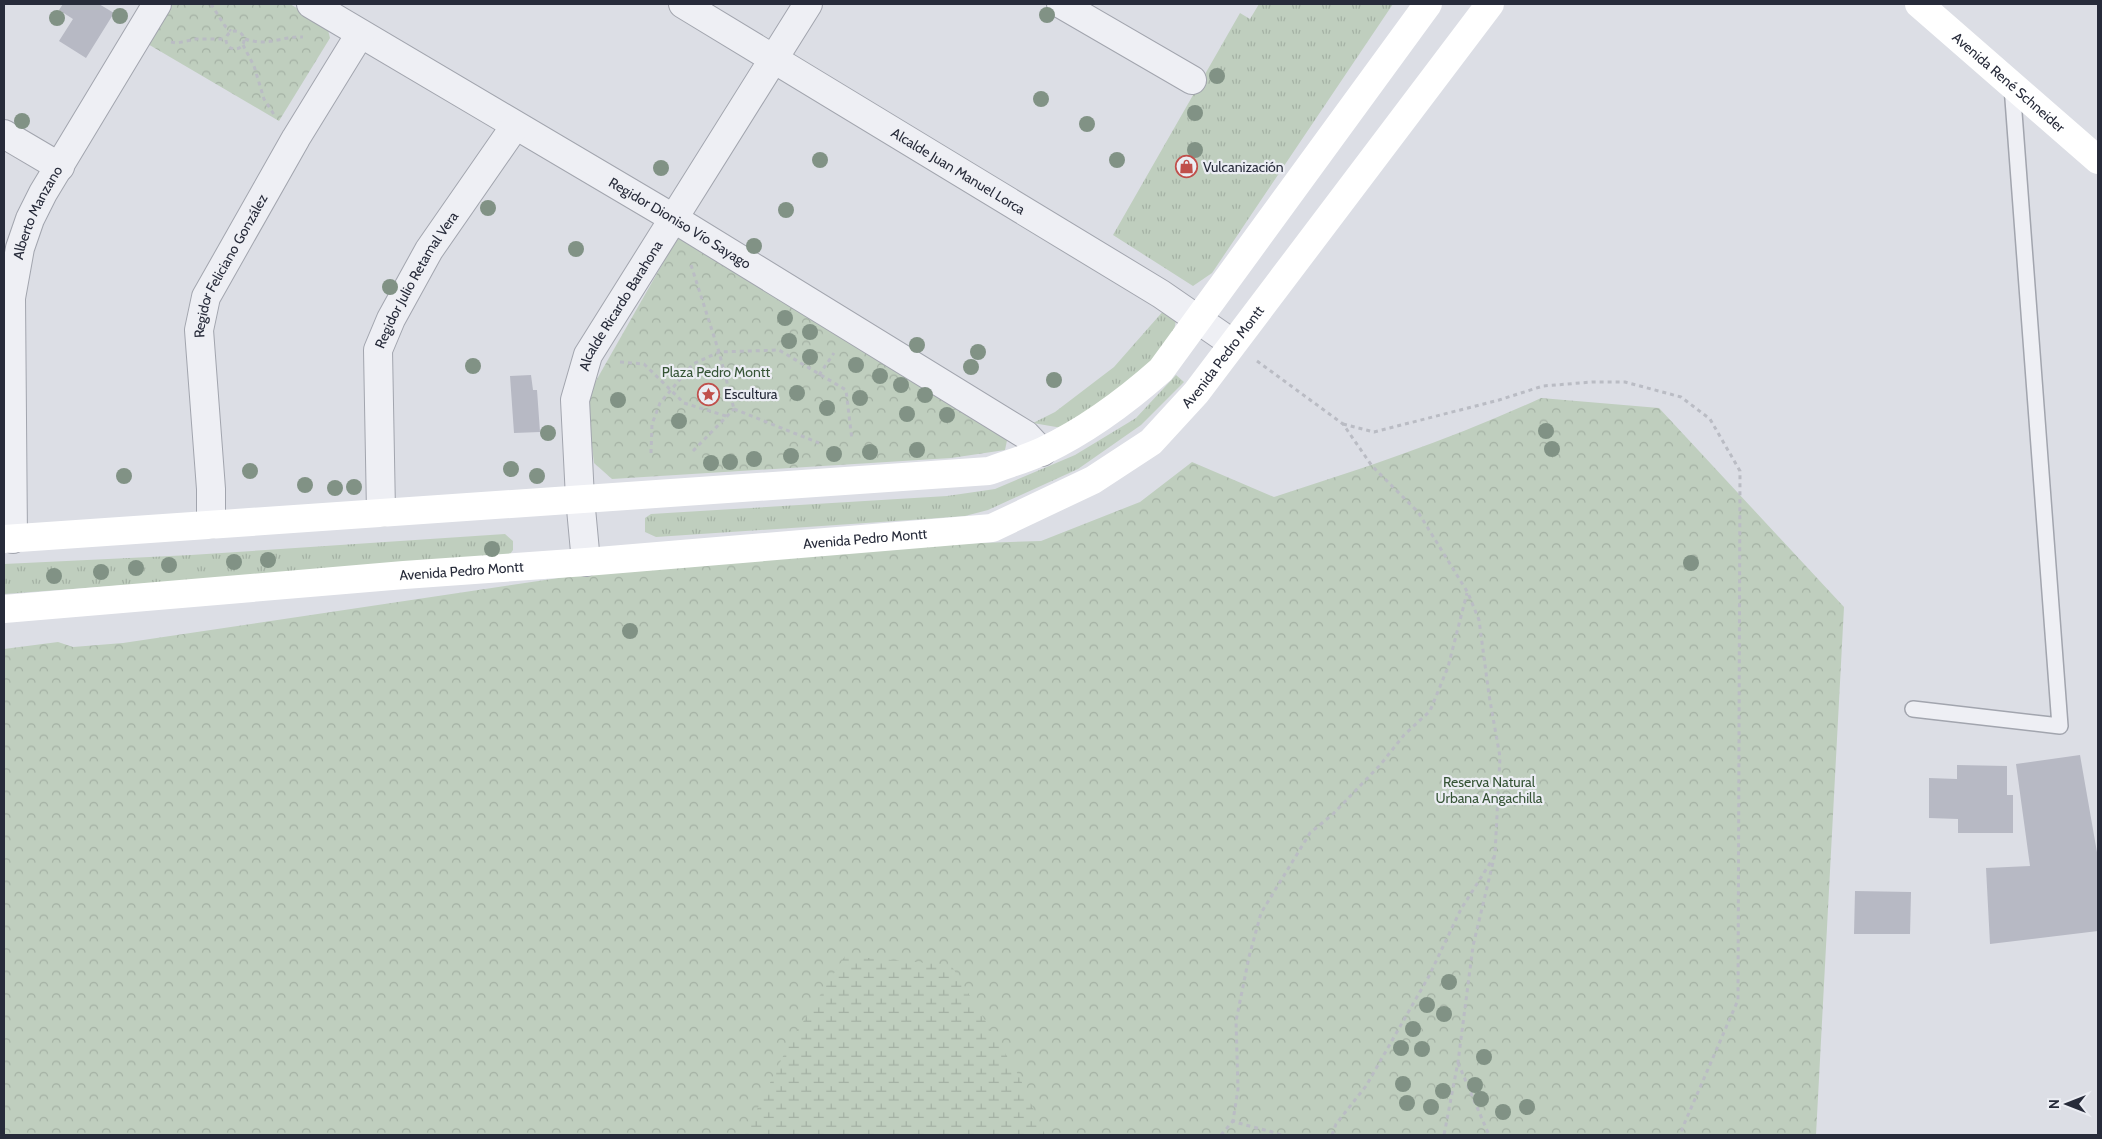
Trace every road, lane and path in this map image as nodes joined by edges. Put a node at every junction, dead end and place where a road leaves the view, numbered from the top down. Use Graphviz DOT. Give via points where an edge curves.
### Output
graph roads {
  1 [pos="157,4"];
  2 [pos="211,4"];
  3 [pos="311,4"];
  4 [pos="683,4"];
  5 [pos="808,4"];
  6 [pos="1061,4"];
  7 [pos="1490,4"];
  8 [pos="1919,4"];
  9 [pos="1422,6"];
  10 [pos="231,31"];
  11 [pos="360,34"];
  12 [pos="304,37"];
  13 [pos="226,39"];
  14 [pos="245,39"];
  15 [pos="243,45"];
  16 [pos="130,51"];
  17 [pos="775,58"];
  18 [pos="1192,80"];
  19 [pos="2012,86"];
  20 [pos="515,126"];
  21 [pos="4,134"];
  22 [pos="296,138"];
  23 [pos="2098,160"];
  24 [pos="60,168"];
  25 [pos="673,218"];
  26 [pos="690,262"];
  27 [pos="1197,321"];
  28 [pos="1232,343"];
  29 [pos="719,352"];
  30 [pos="615,362"];
  31 [pos="672,390"];
  32 [pos="734,409"];
  33 [pos="726,416"];
  34 [pos="1343,424"];
  35 [pos="852,440"];
  36 [pos="819,443"];
  37 [pos="693,451"];
  38 [pos="1042,452"];
  39 [pos="651,453"];
  40 [pos="580,498"];
  41 [pos="381,512"];
  42 [pos="211,524"];
  43 [pos="8,539"];
  44 [pos="586,562"];
  45 [pos="1468,592"];
  46 [pos="4,609"];
  47 [pos="1913,709"];
  48 [pos="1495,854"];
  49 [pos="1458,1062"];
  50 [pos="1233,1121"];
  51 [pos="1221,1135"];
  52 [pos="1281,1135"];
  53 [pos="1332,1135"];
  54 [pos="1444,1135"];
  55 [pos="1489,1135"];
  56 [pos="1682,1135"];
  1 -- 16 [label="street, Alberto Manzano"];
  2 -- 10 [label="path"];
  3 -- 11 [label="street, Regidor Dioniso Vío Sayago"];
  4 -- 17 [label="street, Alcalde Juan Manuel Lorca"];
  5 -- 17 [label="street, Alcalde Ricardo Barahona"];
  6 -- 18 [label="street"];
  7 -- 28 [label="main road, Avenida Pedro Montt"];
  8 -- 19 [label="main road, Avenida René Schneider"];
  9 -- 27 [label="main road"];
  10 -- 13 [label="path"];
  10 -- 14 [label="path" via="240,31"];
  11 -- 20 [label="street, Regidor Dioniso Vío Sayago"];
  11 -- 22 [label="street, Regidor Feliciano González"];
  12 -- 14 [label="path" via="258,44"];
  13 -- 15 [label="path" via="232,48"];
  13 -- 16 [label="path" via="196,39 177,44 158,39 141,40"];
  14 -- 15 [label="path"];
  15 -- 22 [label="path" via="254,66 264,99"];
  16 -- 24 [label="street, Alberto Manzano"];
  17 -- 25 [label="street, Alcalde Ricardo Barahona"];
  17 -- 27 [label="street, Alcalde Juan Manuel Lorca" via="1161,294"];
  19 -- 23 [label="main road, Avenida René Schneider"];
  19 -- 47 [label="lane" via="2060,726"];
  20 -- 25 [label="street, Regidor Dioniso Vío Sayago"];
  20 -- 41 [label="street, Regidor Julio Retamal Vera" via="428,250 378,350"];
  21 -- 24 [label="street"];
  22 -- 42 [label="street, Regidor Feliciano González" via="206,297 199,330"];
  24 -- 43 [label="street, Alberto Manzano" via="30,219 20,248 11,298"];
  25 -- 38 [label="street, Regidor Dioniso Vío Sayago" via="1026,435"];
  25 -- 40 [label="street, Alcalde Ricardo Barahona" via="588,355 575,400"];
  26 -- 29 [label="path"];
  27 -- 28 [label="street, Alcalde Juan Manuel Lorca"];
  27 -- 38 [label="main road" via="1161,370 1134,393 1094,423"];
  28 -- 34 [label="path"];
  28 -- 44 [label="main road, Avenida Pedro Montt" via="1196,392 1151,442 1093,480 992,528"];
  29 -- 31 [label="path" via="693,364"];
  29 -- 32 [label="path"];
  29 -- 35 [label="path" via="779,350 846,390"];
  30 -- 31 [label="path" via="644,364"];
  31 -- 33 [label="path" via="684,402"];
  31 -- 39 [label="path" via="660,403 652,424"];
  32 -- 33 [label="path"];
  32 -- 36 [label="path"];
  33 -- 37 [label="path"];
  34 -- 45 [label="path" via="1372,466 1418,512"];
  34 -- 56 [label="path" via="1374,432 1543,386 1625,382 1681,397 1710,419 1740,471 1738,1000"];
  38 -- 40 [label="main road" via="989,471"];
  40 -- 41 [label="main road"];
  40 -- 44 [label="street, Alcalde Ricardo Barahona"];
  41 -- 42 [label="main road"];
  42 -- 43 [label="main road"];
  44 -- 46 [label="main road, Avenida Pedro Montt" via="404,574"];
  45 -- 48 [label="path" via="1480,620 1500,757"];
  45 -- 50 [label="path" via="1448,667 1430,712 1404,735 1333,814 1310,833 1261,913 1236,1021 1238,1089"];
  48 -- 49 [label="path" via="1473,946"];
  48 -- 53 [label="path" via="1461,909 1428,976 1366,1086 1336,1124"];
  49 -- 54 [label="path"];
  49 -- 55 [label="path"];
  50 -- 51 [label="path"];
  50 -- 52 [label="path"];
}
